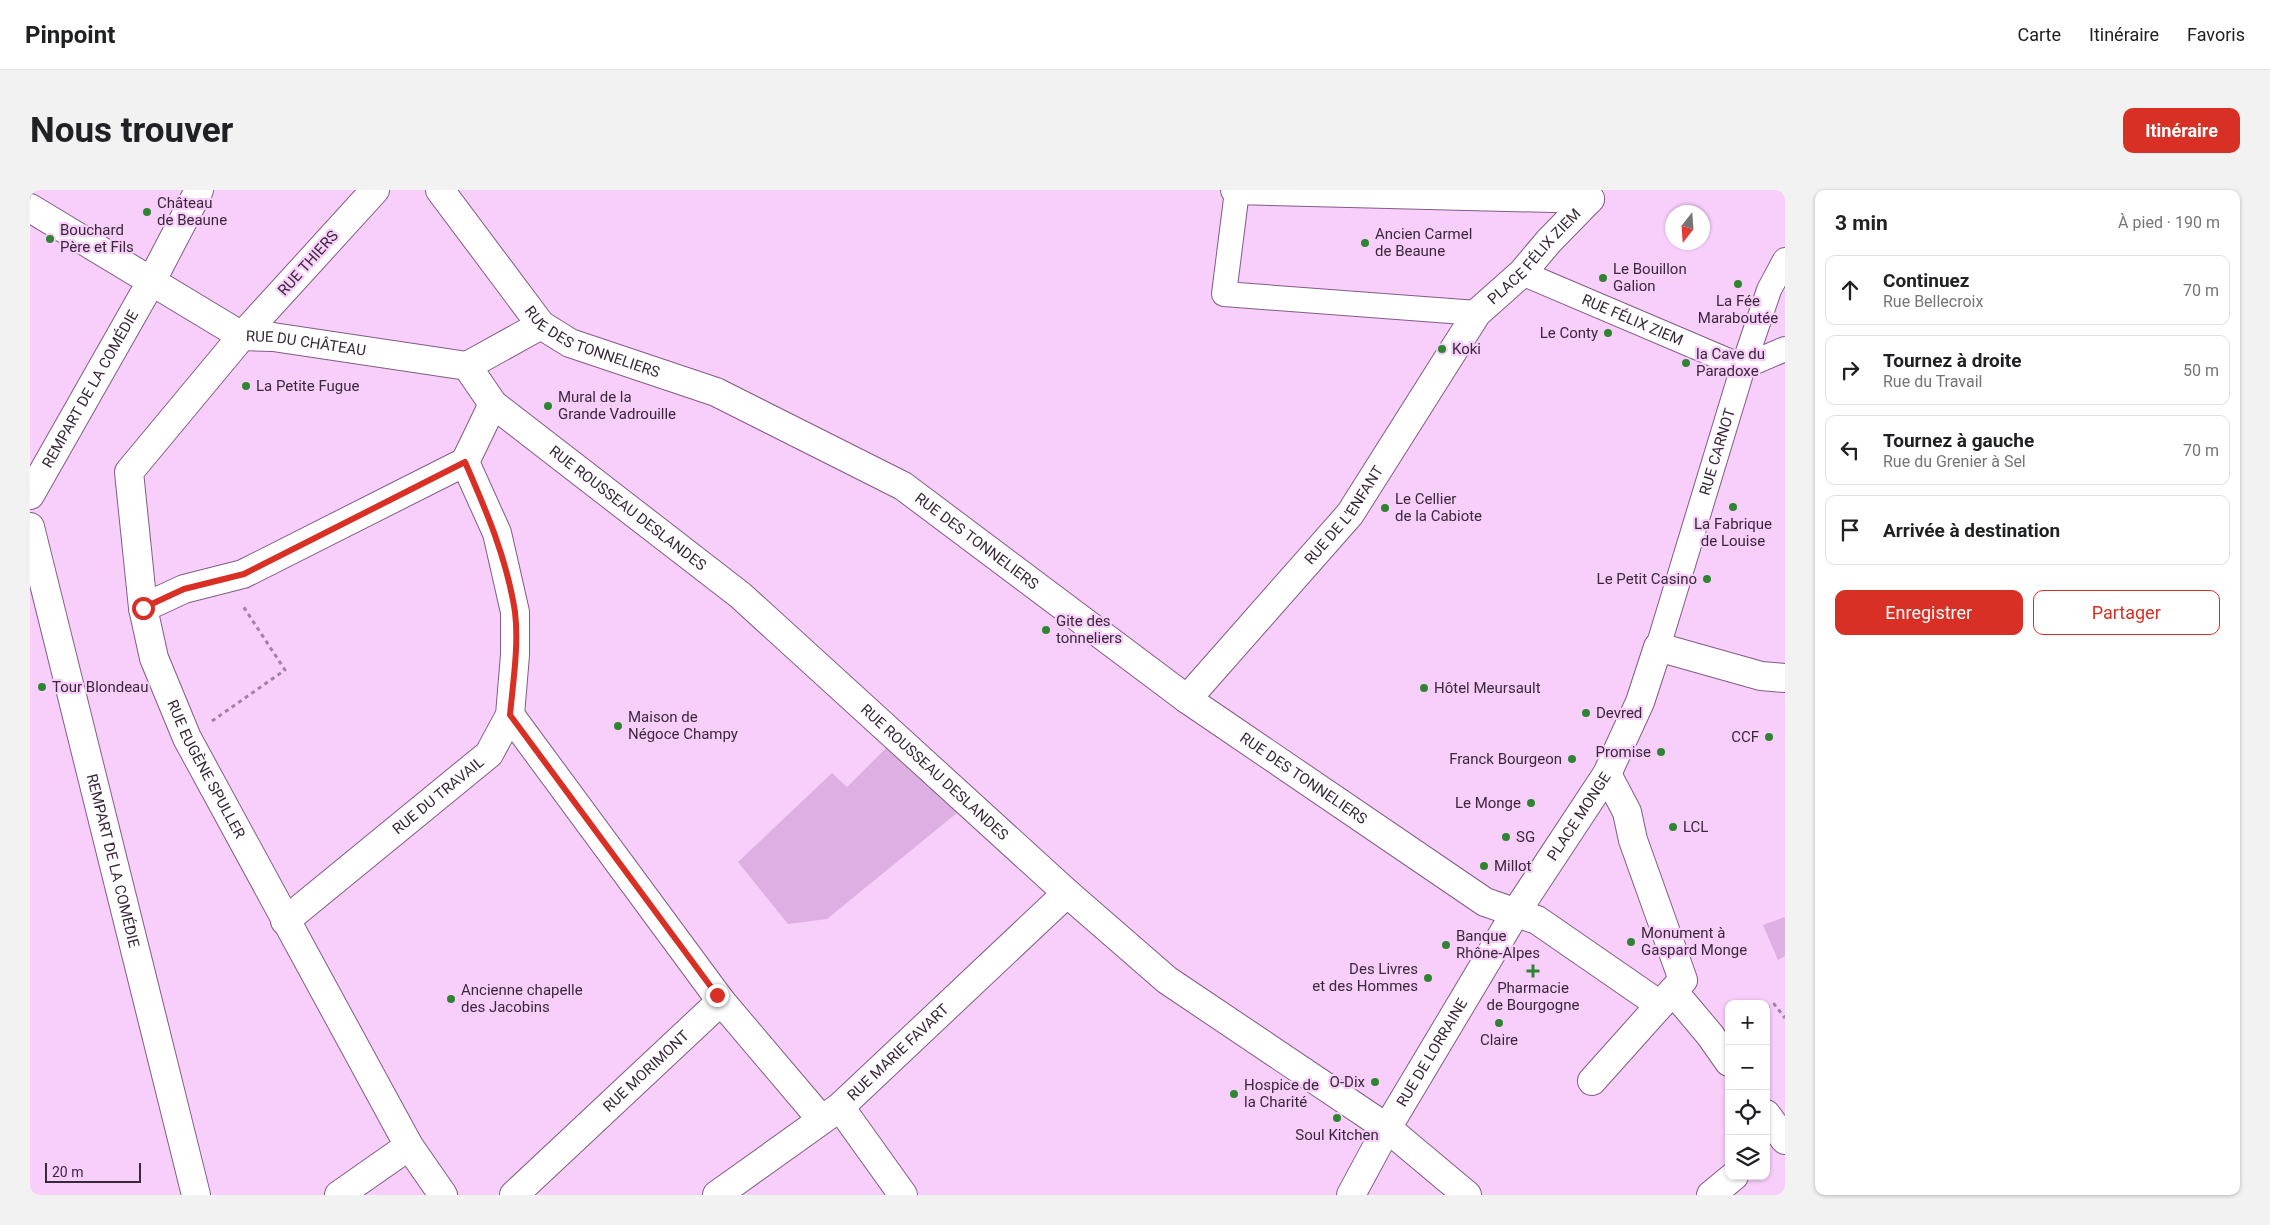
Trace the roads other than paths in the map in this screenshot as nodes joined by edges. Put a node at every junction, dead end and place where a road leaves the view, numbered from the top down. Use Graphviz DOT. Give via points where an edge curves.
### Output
graph roads {
  1 [pos="199,190"];
  2 [pos="375,190"];
  3 [pos="440,190"];
  4 [pos="1236,190"];
  5 [pos="1591,194"];
  6 [pos="30,208"];
  7 [pos="1785,260"];
  8 [pos="1522,273"];
  9 [pos="151,282"];
  10 [pos="1477,313"];
  11 [pos="541,325"];
  12 [pos="242,336"];
  13 [pos="1785,349"];
  14 [pos="467,366"];
  15 [pos="1743,367"];
  16 [pos="493,404"];
  17 [pos="465,462"];
  18 [pos="30,495"];
  19 [pos="30,527"];
  20 [pos="143,608"];
  21 [pos="1658,647"];
  22 [pos="1773,677"];
  23 [pos="1187,699"];
  24 [pos="510,715"];
  25 [pos="1607,774"];
  26 [pos="1067,893"];
  27 [pos="1516,912"];
  28 [pos="285,921"];
  29 [pos="1667,998"];
  30 [pos="721,1001"];
  31 [pos="1725,1056"];
  32 [pos="1592,1081"];
  33 [pos="831,1113"];
  34 [pos="1770,1123"];
  35 [pos="1387,1128"];
  36 [pos="1778,1142"];
  37 [pos="409,1146"];
  38 [pos="1729,1180"];
  39 [pos="196,1195"];
  40 [pos="339,1195"];
  41 [pos="443,1195"];
  42 [pos="514,1195"];
  43 [pos="717,1195"];
  44 [pos="903,1195"];
  45 [pos="1350,1195"];
  46 [pos="1467,1195"];
  47 [pos="1711,1195"];
  1 -- 9 [label="street, REMPART DE LA COMÉDIE"];
  2 -- 12 [label="street, RUE THIERS"];
  3 -- 11 [label="street, RUE DES TONNELIERS"];
  4 -- 5 [label="street"];
  4 -- 10 [label="street" via="1224,294"];
  5 -- 8 [label="street, PLACE FÉLIX ZIEM"];
  6 -- 9 [label="street, RUE DU CHÂTEAU"];
  7 -- 15 [label="street, RUE CARNOT" via="1769,290"];
  8 -- 10 [label="street, PLACE FÉLIX ZIEM"];
  8 -- 15 [label="street, RUE FÉLIX ZIEM"];
  9 -- 12 [label="street, RUE DU CHÂTEAU"];
  9 -- 18 [label="street, REMPART DE LA COMÉDIE"];
  10 -- 23 [label="street, RUE DE L'ENFANT" via="1350,514"];
  11 -- 14 [label="street"];
  11 -- 23 [label="street, RUE DES TONNELIERS" via="570,343 716,392 903,486"];
  12 -- 14 [label="street, RUE DU CHÂTEAU" via="273,337"];
  12 -- 20 [label="street, RUE EUGÈNE SPULLER" via="129,472"];
  13 -- 15 [label="street"];
  14 -- 16 [label="street, RUE ROUSSEAU DESLANDES"];
  15 -- 21 [label="street, RUE CARNOT"];
  16 -- 17 [label="street"];
  16 -- 26 [label="street, RUE ROUSSEAU DESLANDES" via="740,595"];
  17 -- 20 [label="street" via="244,574 184,589"];
  17 -- 24 [label="street, RUE DU TRAVAIL" via="496,533 515,612"];
  19 -- 39 [label="street, REMPART DE LA COMÉDIE"];
  20 -- 28 [label="street, RUE EUGÈNE SPULLER" via="154,658 187,738"];
  21 -- 22 [label="street"];
  21 -- 25 [label="street" via="1640,702"];
  23 -- 27 [label="street, RUE DES TONNELIERS" via="1485,902"];
  24 -- 28 [label="street, RUE DU TRAVAIL" via="489,754"];
  24 -- 30 [label="street"];
  25 -- 27 [label="street, PLACE MONGE"];
  25 -- 29 [label="street, PLACE MONGE" via="1627,812 1633,840 1683,980"];
  26 -- 33 [label="street, RUE MARIE FAVART"];
  26 -- 35 [label="street, RUE ROUSSEAU DESLANDES" via="1167,980"];
  27 -- 29 [label="street" via="1537,920"];
  27 -- 35 [label="street, RUE DE LORRAINE"];
  28 -- 37 [label="street, RUE EUGÈNE SPULLER"];
  29 -- 31 [label="street" via="1710,1035"];
  29 -- 32 [label="street, PLACE MONGE"];
  30 -- 33 [label="street"];
  30 -- 42 [label="street, RUE MORIMONT"];
  33 -- 43 [label="street, RUE MARIE FAVART"];
  33 -- 44 [label="street"];
  34 -- 36 [label="street"];
  35 -- 45 [label="street, RUE DE LORRAINE"];
  35 -- 46 [label="street, RUE ROUSSEAU DESLANDES"];
  37 -- 40 [label="street"];
  37 -- 41 [label="street, RUE EUGÈNE SPULLER"];
  38 -- 47 [label="street"];
}
